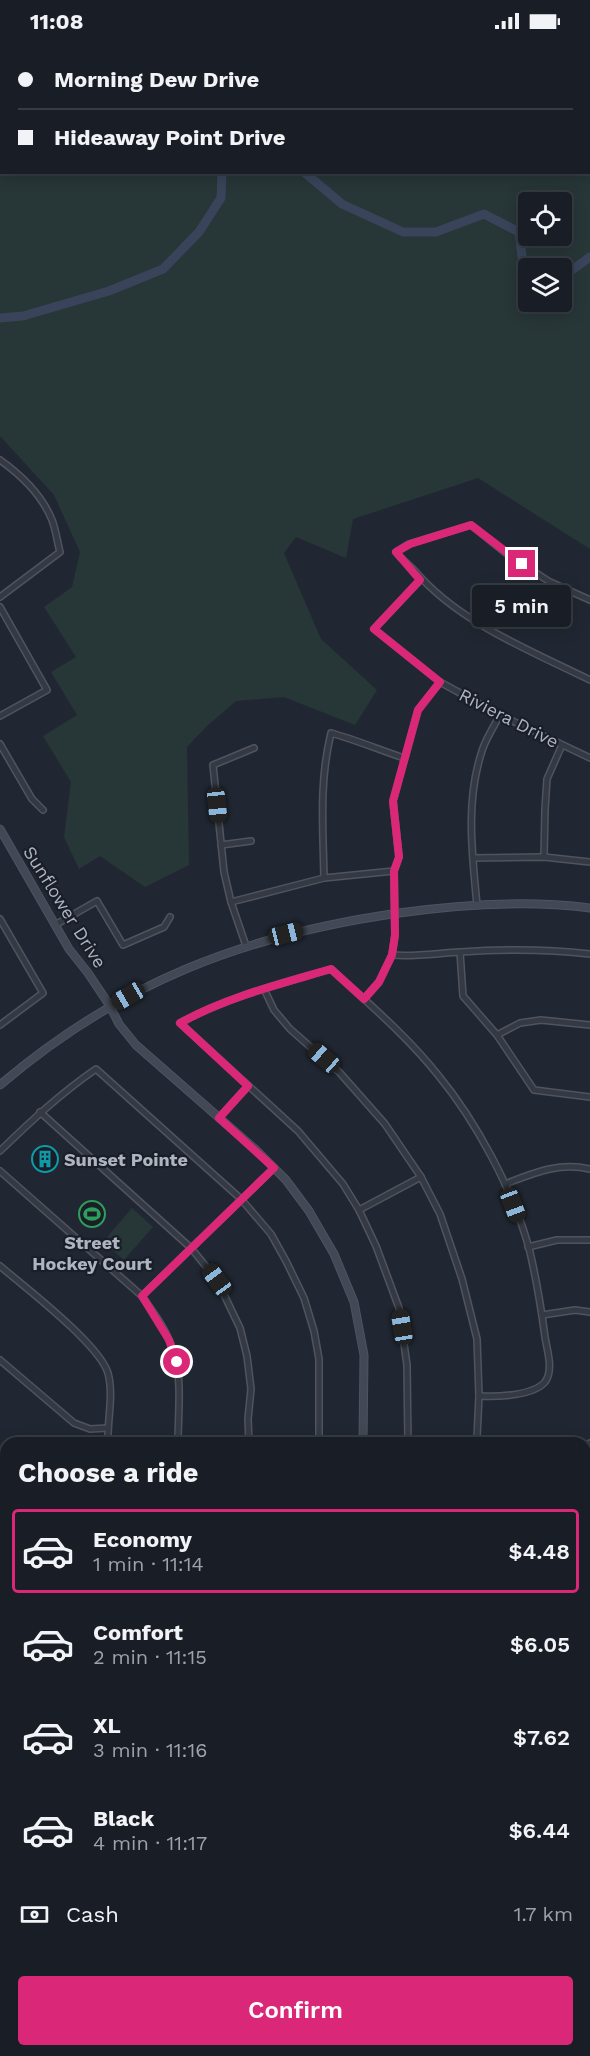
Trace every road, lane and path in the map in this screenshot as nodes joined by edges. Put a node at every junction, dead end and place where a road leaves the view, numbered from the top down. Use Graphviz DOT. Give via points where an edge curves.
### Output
graph roads {
  1 [pos="0,460"];
  2 [pos="420,580"];
  3 [pos="0,597"];
  4 [pos="590,600"];
  5 [pos="0,607"];
  6 [pos="590,680"];
  7 [pos="440,682"];
  8 [pos="500,715"];
  9 [pos="0,716"];
  10 [pos="0,744"];
  11 [pos="562,745"];
  12 [pos="254,748"];
  13 [pos="404,758"];
  14 [pos="590,758"];
  15 [pos="44,810"];
  16 [pos="0,830"];
  17 [pos="251,841"];
  18 [pos="221,845"];
  19 [pos="544,857"];
  20 [pos="472,858"];
  21 [pos="590,862"];
  22 [pos="394,871"];
  23 [pos="324,878"];
  24 [pos="231,902"];
  25 [pos="477,905"];
  26 [pos="590,908"];
  27 [pos="393,914"];
  28 [pos="170,917"];
  29 [pos="0,919"];
  30 [pos="55,925"];
  31 [pos="246,946"];
  32 [pos="460,952"];
  33 [pos="590,954"];
  34 [pos="392,955"];
  35 [pos="264,989"];
  36 [pos="364,999"];
  37 [pos="110,1006"];
  38 [pos="0,1024"];
  39 [pos="590,1025"];
  40 [pos="497,1035"];
  41 [pos="0,1085"];
  42 [pos="248,1086"];
  43 [pos="590,1097"];
  44 [pos="40,1112"];
  45 [pos="219,1118"];
  46 [pos="0,1151"];
  47 [pos="274,1168"];
  48 [pos="590,1169"];
  49 [pos="0,1171"];
  50 [pos="421,1177"];
  51 [pos="505,1184"];
  52 [pos="241,1200"];
  53 [pos="359,1210"];
  54 [pos="590,1240"];
  55 [pos="528,1246"];
  56 [pos="191,1248"];
  57 [pos="0,1266"];
  58 [pos="142,1296"];
  59 [pos="590,1312"];
  60 [pos="542,1315"];
  61 [pos="0,1360"];
  62 [pos="479,1396"];
  63 [pos="108,1428"];
  64 [pos="108,1437"];
  65 [pos="178,1437"];
  66 [pos="249,1437"];
  67 [pos="319,1437"];
  68 [pos="363,1437"];
  69 [pos="408,1437"];
  70 [pos="477,1437"];
  1 -- 3 [label="street" via="17,472 40,498 52,520 60,552"];
  2 -- 4 [label="street" via="396,552 471,525 550,582"];
  2 -- 6 [label="street" via="508,640"];
  2 -- 7 [label="street, Riviera Drive" via="374,629"];
  5 -- 9 [label="street" via="47,690"];
  7 -- 8 [label="street, Riviera Drive"];
  7 -- 13 [label="street" via="418,710"];
  8 -- 11 [label="street, Riviera Drive"];
  8 -- 20 [label="street" via="483,747 474,788"];
  10 -- 15 [label="street" via="32,799"];
  11 -- 14 [label="street, Riviera Drive"];
  11 -- 19 [label="street" via="547,780"];
  12 -- 18 [label="street" via="213,765"];
  13 -- 22 [label="street" via="393,801 399,857"];
  13 -- 23 [label="street" via="331,733 322,793"];
  16 -- 30 [label="street, Sunflower Drive"];
  17 -- 18 [label="street"];
  18 -- 24 [label="street"];
  19 -- 20 [label="street"];
  19 -- 21 [label="street"];
  20 -- 25 [label="street"];
  22 -- 23 [label="street"];
  22 -- 27 [label="street"];
  23 -- 24 [label="street"];
  24 -- 31 [label="street"];
  25 -- 26 [label="street" via="525,903"];
  25 -- 27 [label="street"];
  27 -- 31 [label="street" via="313,927"];
  27 -- 34 [label="street"];
  28 -- 30 [label="street" via="164,927 123,945 97,901"];
  29 -- 38 [label="street" via="43,993"];
  30 -- 37 [label="street, Sunflower Drive"];
  31 -- 37 [label="street" via="197,963"];
  32 -- 33 [label="street"];
  32 -- 34 [label="street"];
  32 -- 40 [label="street" via="463,996"];
  34 -- 36 [label="street" via="379,982"];
  35 -- 36 [label="street" via="331,969"];
  35 -- 42 [label="street" via="180,1023"];
  35 -- 50 [label="street" via="274,1010 290,1029 363,1097"];
  36 -- 51 [label="street" via="438,1074 473,1123"];
  37 -- 41 [label="street"];
  37 -- 45 [label="street, Sunflower Drive" via="136,1045"];
  39 -- 40 [label="street" via="541,1020 520,1023"];
  40 -- 43 [label="street" via="534,1090"];
  42 -- 45 [label="street"];
  42 -- 53 [label="street" via="324,1160"];
  44 -- 46 [label="street"];
  44 -- 52 [label="street" via="96,1070"];
  44 -- 56 [label="street"];
  45 -- 47 [label="street, Sunflower Drive"];
  47 -- 52 [label="street"];
  47 -- 68 [label="street, Sunflower Drive" via="309,1211 334,1254 354,1302 364,1355"];
  48 -- 51 [label="street" via="547,1168"];
  49 -- 58 [label="street"];
  50 -- 53 [label="street"];
  50 -- 62 [label="street" via="440,1214 462,1279 477,1339"];
  51 -- 55 [label="street"];
  52 -- 56 [label="street"];
  52 -- 67 [label="street" via="271,1234 307,1309 319,1359"];
  53 -- 69 [label="street" via="399,1308 407,1365"];
  54 -- 55 [label="street" via="557,1240"];
  55 -- 60 [label="street"];
  56 -- 58 [label="street"];
  56 -- 66 [label="street" via="217,1280 240,1328 251,1389"];
  57 -- 63 [label="street" via="98,1356 108,1372"];
  58 -- 65 [label="street" via="169,1340 177,1362"];
  59 -- 60 [label="street"];
  60 -- 62 [label="street" via="549,1370 544,1382 504,1397"];
  61 -- 63 [label="street" via="74,1423 90,1429"];
  62 -- 70 [label="street"];
  63 -- 64 [label="street"];
}
